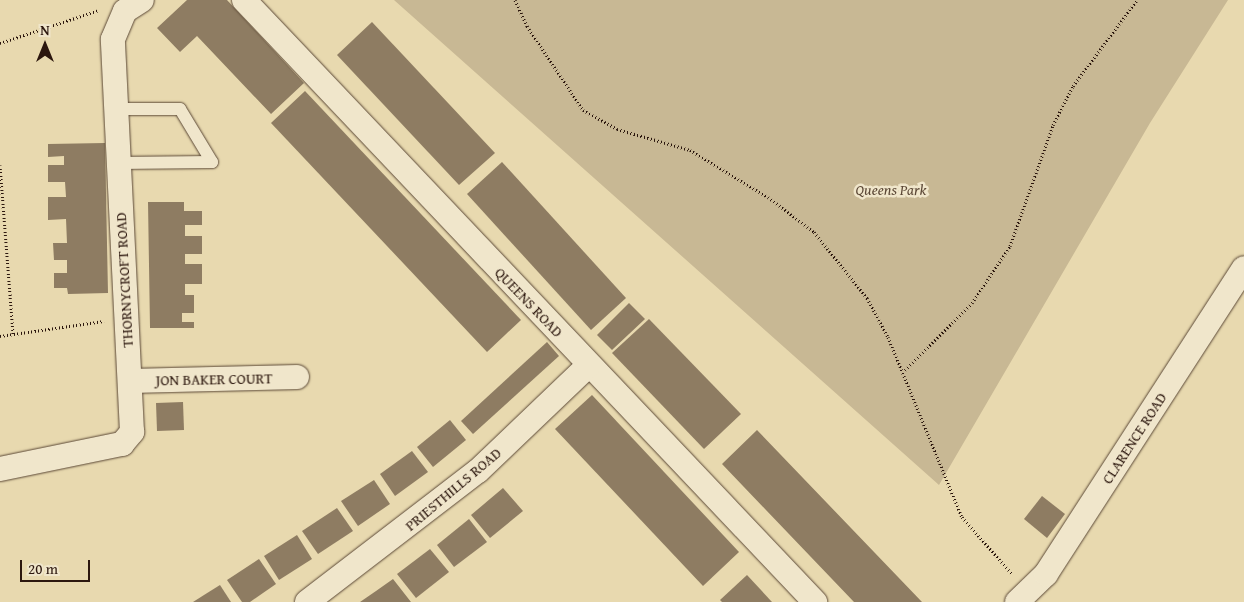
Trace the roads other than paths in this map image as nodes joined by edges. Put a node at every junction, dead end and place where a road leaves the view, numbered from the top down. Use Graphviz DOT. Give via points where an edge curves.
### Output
graph roads {
  1 [pos="142,0"];
  2 [pos="244,0"];
  3 [pos="116,109"];
  4 [pos="118,163"];
  5 [pos="1244,268"];
  6 [pos="589,365"];
  7 [pos="297,377"];
  8 [pos="131,381"];
  9 [pos="0,469"];
  10 [pos="1023,597"];
  11 [pos="307,602"];
  12 [pos="815,602"];
  1 -- 3 [label="street, THORNYCROFT ROAD" via="125,11 116,25"];
  2 -- 6 [label="street, QUEENS ROAD"];
  3 -- 4 [label="street, THORNYCROFT ROAD"];
  3 -- 4 [label="lane" via="180,109 212,162"];
  4 -- 8 [label="street, THORNYCROFT ROAD" via="124,318"];
  5 -- 10 [label="street, CLARENCE ROAD" via="1046,574"];
  6 -- 11 [label="street, PRIESTHILLS ROAD" via="478,471"];
  6 -- 12 [label="street, QUEENS ROAD"];
  7 -- 8 [label="street, JON BAKER COURT"];
  8 -- 9 [label="street, THORNYCROFT ROAD" via="132,432 122,444"];
}
